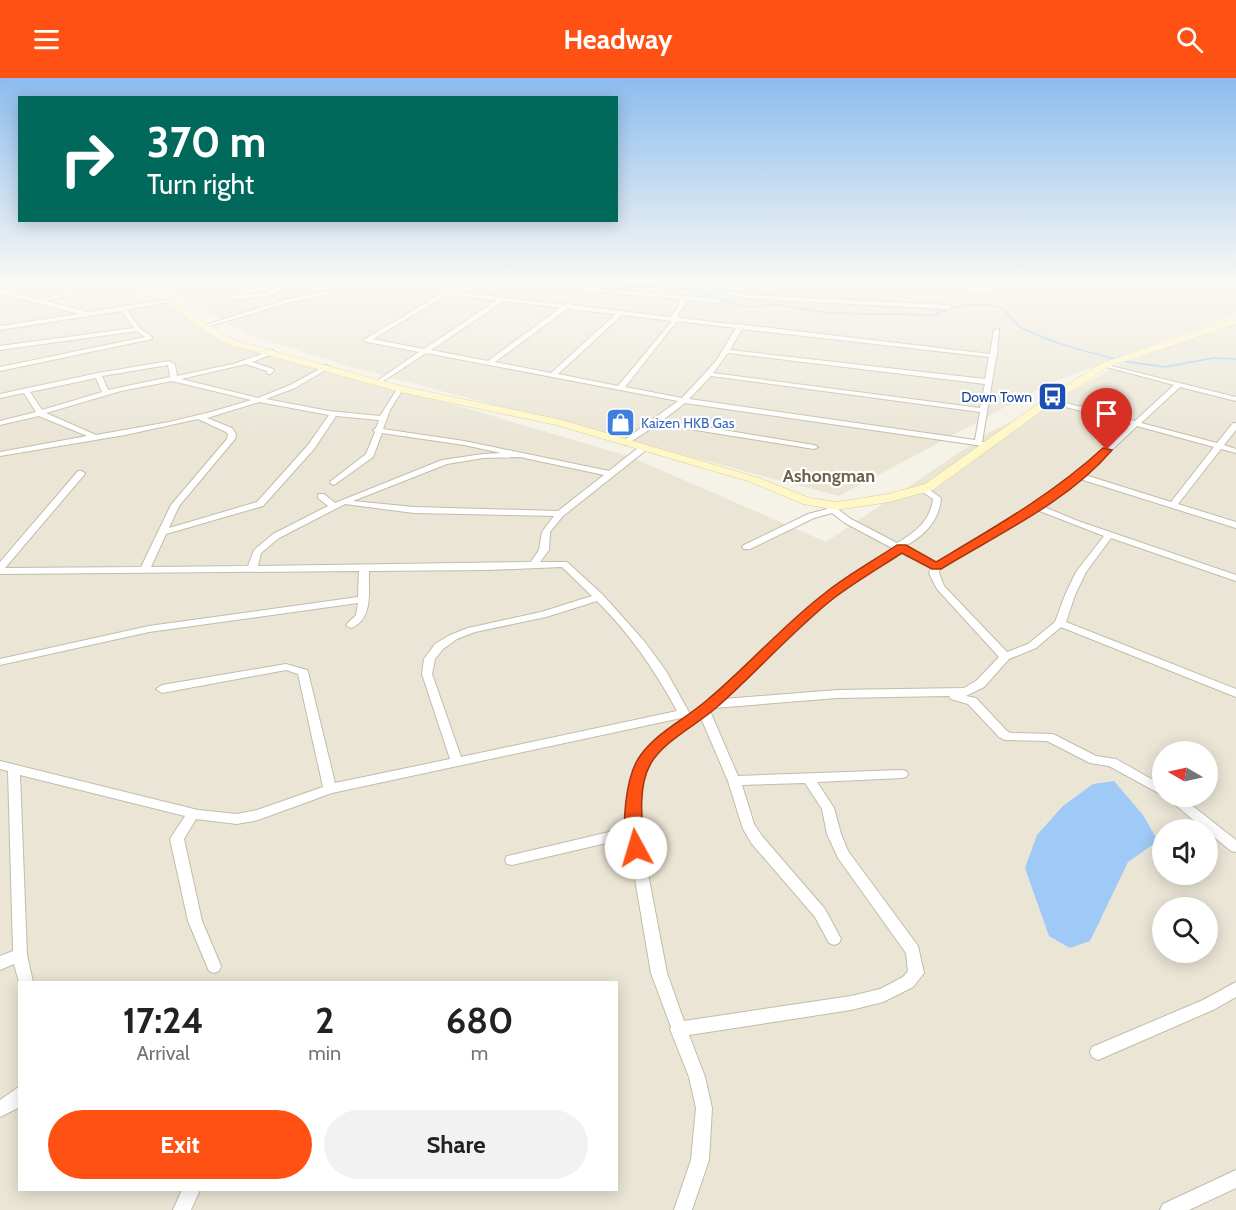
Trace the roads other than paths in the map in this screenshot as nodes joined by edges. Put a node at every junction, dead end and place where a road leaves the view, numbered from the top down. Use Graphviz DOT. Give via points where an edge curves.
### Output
graph roads {
  1 [pos="91,335"];
  2 [pos="145,335"];
  3 [pos="220,335"];
  4 [pos="374,335"];
  5 [pos="452,335"];
  6 [pos="528,335"];
  7 [pos="597,335"];
  8 [pos="662,335"];
  9 [pos="735,335"];
  10 [pos="821,335"];
  11 [pos="996,335"];
  12 [pos="1196,335"];
  13 [pos="0,348"];
  14 [pos="726,351"];
  15 [pos="273,352"];
  16 [pos="427,352"];
  17 [pos="994,356"];
  18 [pos="248,363"];
  19 [pos="490,363"];
  20 [pos="1105,365"];
  21 [pos="327,367"];
  22 [pos="0,369"];
  23 [pos="269,373"];
  24 [pos="554,374"];
  25 [pos="709,374"];
  26 [pos="98,375"];
  27 [pos="174,379"];
  28 [pos="989,382"];
  29 [pos="377,383"];
  30 [pos="1179,384"];
  31 [pos="621,387"];
  32 [pos="400,389"];
  33 [pos="26,390"];
  34 [pos="106,393"];
  35 [pos="0,396"];
  36 [pos="1236,399"];
  37 [pos="685,400"];
  38 [pos="1050,400"];
  39 [pos="257,401"];
  40 [pos="982,410"];
  41 [pos="41,414"];
  42 [pos="333,415"];
  43 [pos="199,417"];
  44 [pos="382,418"];
  45 [pos="659,422"];
  46 [pos="0,423"];
  47 [pos="1135,424"];
  48 [pos="1236,424"];
  49 [pos="377,430"];
  50 [pos="93,436"];
  51 [pos="626,443"];
  52 [pos="978,443"];
  53 [pos="990,445"];
  54 [pos="1217,446"];
  55 [pos="814,447"];
  56 [pos="642,449"];
  57 [pos="1236,451"];
  58 [pos="0,454"];
  59 [pos="520,455"];
  60 [pos="81,473"];
  61 [pos="609,474"];
  62 [pos="1079,476"];
  63 [pos="334,483"];
  64 [pos="924,489"];
  65 [pos="321,496"];
  66 [pos="343,502"];
  67 [pos="333,506"];
  68 [pos="1172,506"];
  69 [pos="1036,507"];
  70 [pos="830,508"];
  71 [pos="560,514"];
  72 [pos="1236,525"];
  73 [pos="161,533"];
  74 [pos="1109,535"];
  75 [pos="747,547"];
  76 [pos="900,547"];
  77 [pos="544,550"];
  78 [pos="564,564"];
  79 [pos="533,566"];
  80 [pos="364,567"];
  81 [pos="936,567"];
  82 [pos="252,569"];
  83 [pos="0,570"];
  84 [pos="144,571"];
  85 [pos="1236,578"];
  86 [pos="600,597"];
  87 [pos="364,599"];
  88 [pos="1060,623"];
  89 [pos="351,625"];
  90 [pos="1005,657"];
  91 [pos="0,662"];
  92 [pos="162,688"];
  93 [pos="1236,693"];
  94 [pos="945,694"];
  95 [pos="707,707"];
  96 [pos="686,717"];
  97 [pos="457,762"];
  98 [pos="7,767"];
  99 [pos="902,774"];
  100 [pos="808,778"];
  101 [pos="734,781"];
  102 [pos="1152,784"];
  103 [pos="330,789"];
  104 [pos="1185,807"];
  105 [pos="193,814"];
  106 [pos="633,832"];
  107 [pos="1236,847"];
  108 [pos="512,860"];
  109 [pos="834,939"];
  110 [pos="20,955"];
  111 [pos="0,963"];
  112 [pos="214,966"];
  113 [pos="25,981"];
  114 [pos="1236,989"];
  115 [pos="678,1029"];
  116 [pos="1098,1052"];
  117 [pos="18,1097"];
  118 [pos="0,1109"];
  119 [pos="1236,1179"];
  120 [pos="191,1191"];
  121 [pos="182,1210"];
  122 [pos="683,1210"];
  123 [pos="1169,1210"];
  1 -- 13 [label="street"];
  2 -- 22 [label="street" via="150,339"];
  3 -- 15 [label="street"];
  4 -- 16 [label="street" via="368,338 370,342"];
  5 -- 16 [label="street"];
  6 -- 19 [label="street"];
  7 -- 24 [label="street"];
  8 -- 31 [label="street"];
  9 -- 14 [label="street"];
  10 -- 17 [label="street"];
  11 -- 17 [label="street"];
  12 -- 20 [label="street"];
  14 -- 25 [label="street"];
  14 -- 28 [label="street"];
  15 -- 18 [label="street"];
  15 -- 21 [label="street"];
  16 -- 19 [label="street"];
  16 -- 29 [label="street"];
  17 -- 28 [label="street"];
  18 -- 23 [label="street" via="268,368"];
  18 -- 27 [label="street"];
  19 -- 24 [label="street"];
  20 -- 30 [label="street"];
  20 -- 38 [label="street"];
  21 -- 29 [label="street"];
  21 -- 39 [label="street" via="300,384"];
  24 -- 31 [label="street"];
  25 -- 37 [label="street"];
  25 -- 40 [label="street"];
  26 -- 27 [label="street" via="170,363"];
  26 -- 33 [label="street"];
  26 -- 34 [label="street"];
  27 -- 34 [label="street"];
  27 -- 39 [label="street"];
  28 -- 40 [label="street"];
  29 -- 32 [label="street"];
  30 -- 36 [label="street"];
  30 -- 47 [label="street"];
  31 -- 37 [label="street"];
  32 -- 44 [label="street"];
  32 -- 51 [label="street" via="527,415"];
  33 -- 35 [label="street"];
  33 -- 41 [label="street"];
  34 -- 41 [label="street"];
  37 -- 45 [label="street"];
  37 -- 52 [label="street"];
  38 -- 47 [label="street"];
  38 -- 53 [label="street"];
  39 -- 42 [label="street"];
  39 -- 43 [label="street"];
  40 -- 52 [label="street"];
  41 -- 46 [label="street"];
  41 -- 50 [label="street"];
  42 -- 44 [label="street"];
  42 -- 73 [label="street" via="311,447 260,504"];
  43 -- 50 [label="street"];
  43 -- 73 [label="street" via="229,430 231,439 175,505"];
  44 -- 49 [label="street"];
  45 -- 51 [label="street"];
  45 -- 55 [label="street"];
  47 -- 54 [label="street"];
  47 -- 62 [label="street"];
  48 -- 54 [label="street"];
  49 -- 59 [label="street"];
  49 -- 63 [label="street" via="370,455"];
  50 -- 58 [label="street"];
  51 -- 56 [label="street"];
  52 -- 53 [label="street"];
  53 -- 64 [label="street"];
  54 -- 57 [label="street"];
  54 -- 68 [label="street"];
  56 -- 61 [label="street"];
  56 -- 70 [label="street" via="755,480"];
  59 -- 61 [label="street"];
  59 -- 66 [label="street" via="445,462"];
  60 -- 83 [label="street"];
  61 -- 71 [label="street"];
  62 -- 68 [label="street"];
  62 -- 69 [label="street"];
  64 -- 70 [label="street"];
  64 -- 76 [label="street" via="937,498 932,519"];
  65 -- 67 [label="street"];
  66 -- 67 [label="street"];
  66 -- 71 [label="street" via="422,510"];
  67 -- 82 [label="street" via="266,544 257,552"];
  68 -- 72 [label="street"];
  69 -- 74 [label="street"];
  69 -- 81 [label="street"];
  70 -- 75 [label="street"];
  70 -- 76 [label="street"];
  71 -- 77 [label="street" via="546,532"];
  73 -- 84 [label="street"];
  74 -- 85 [label="street"];
  74 -- 88 [label="street" via="1081,572"];
  76 -- 81 [label="street"];
  76 -- 95 [label="street" via="830,595"];
  77 -- 78 [label="street"];
  77 -- 79 [label="street"];
  78 -- 79 [label="street"];
  78 -- 86 [label="street"];
  79 -- 80 [label="street"];
  80 -- 82 [label="street"];
  80 -- 87 [label="street"];
  81 -- 90 [label="street" via="935,579 940,587"];
  82 -- 84 [label="street"];
  83 -- 84 [label="street"];
  86 -- 96 [label="street" via="651,657"];
  86 -- 97 [label="street" via="542,615 466,631 432,654 427,674"];
  87 -- 89 [label="street" via="361,616"];
  87 -- 91 [label="street" via="149,629"];
  88 -- 90 [label="street" via="1032,646"];
  88 -- 93 [label="street"];
  90 -- 94 [label="street" via="980,684 966,692"];
  92 -- 103 [label="street" via="286,667 299,669 313,706"];
  94 -- 95 [label="street" via="837,694"];
  94 -- 102 [label="street" via="972,701 1009,737 1049,737 1094,760 1112,762"];
  95 -- 96 [label="street"];
  95 -- 101 [label="street"];
  96 -- 97 [label="street"];
  96 -- 106 [label="street" via="645,760 635,790"];
  97 -- 103 [label="street"];
  98 -- 105 [label="street"];
  98 -- 110 [label="street"];
  99 -- 100 [label="street"];
  100 -- 101 [label="street"];
  100 -- 115 [label="street" via="828,808 843,854 913,951 916,973 908,982 883,995 851,1003"];
  101 -- 109 [label="street" via="757,840 820,912"];
  103 -- 105 [label="street" via="258,815 222,819"];
  104 -- 107 [label="street"];
  105 -- 112 [label="street" via="179,834 178,848 195,921"];
  106 -- 108 [label="street"];
  106 -- 115 [label="street" via="659,973"];
  110 -- 111 [label="street"];
  110 -- 113 [label="street"];
  114 -- 116 [label="street"];
  115 -- 122 [label="street" via="697,1077 705,1123 700,1160"];
  117 -- 118 [label="street"];
  119 -- 123 [label="street"];
  120 -- 121 [label="street"];
}
